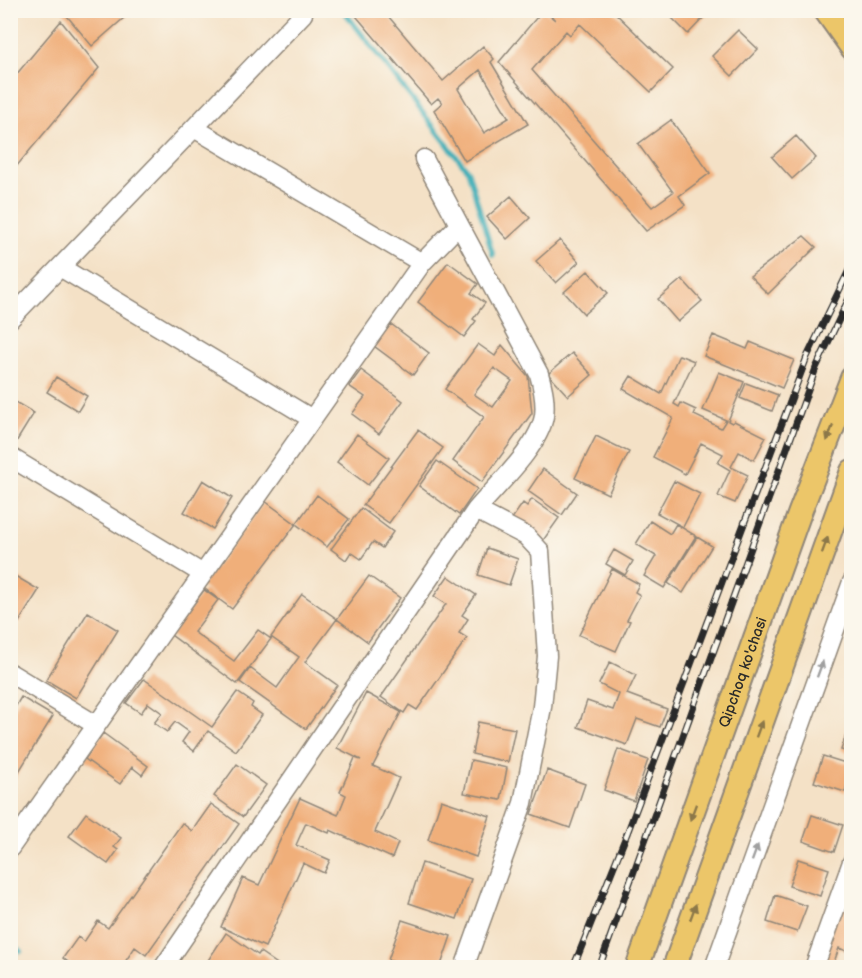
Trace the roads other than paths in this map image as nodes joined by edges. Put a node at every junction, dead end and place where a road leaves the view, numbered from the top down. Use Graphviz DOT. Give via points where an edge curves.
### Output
graph roads {
  1 [pos="825,10"];
  2 [pos="303,14"];
  3 [pos="852,48"];
  4 [pos="194,128"];
  5 [pos="424,159"];
  6 [pos="459,225"];
  7 [pos="422,263"];
  8 [pos="60,267"];
  9 [pos="10,319"];
  10 [pos="852,378"];
  11 [pos="312,419"];
  12 [pos="10,457"];
  13 [pos="852,471"];
  14 [pos="476,510"];
  15 [pos="203,574"];
  16 [pos="852,582"];
  17 [pos="10,673"];
  18 [pos="96,725"];
  19 [pos="10,848"];
  20 [pos="852,862"];
  21 [pos="848,880"];
  22 [pos="163,968"];
  23 [pos="464,968"];
  24 [pos="637,968"];
  25 [pos="674,968"];
  26 [pos="714,968"];
  27 [pos="814,968"];
  1 -- 3 [label="main road"];
  2 -- 4 [label="street"];
  4 -- 7 [label="street"];
  4 -- 8 [label="street"];
  5 -- 6 [label="street"];
  6 -- 7 [label="street"];
  6 -- 14 [label="street" via="539,374 544,396 544,418 531,445"];
  7 -- 11 [label="street"];
  8 -- 9 [label="street"];
  8 -- 11 [label="street"];
  10 -- 24 [label="main road, Qipchoq ko'chasi, one-way"];
  11 -- 15 [label="street"];
  12 -- 15 [label="street"];
  25 -- 13 [label="main road, one-way"];
  14 -- 22 [label="street"];
  14 -- 23 [label="street" via="526,536 540,551 547,656 542,707 523,803"];
  15 -- 18 [label="street"];
  26 -- 16 [label="street, one-way"];
  17 -- 18 [label="street"];
  18 -- 19 [label="street"];
  20 -- 21 [label="street"];
  21 -- 27 [label="street"];
}
